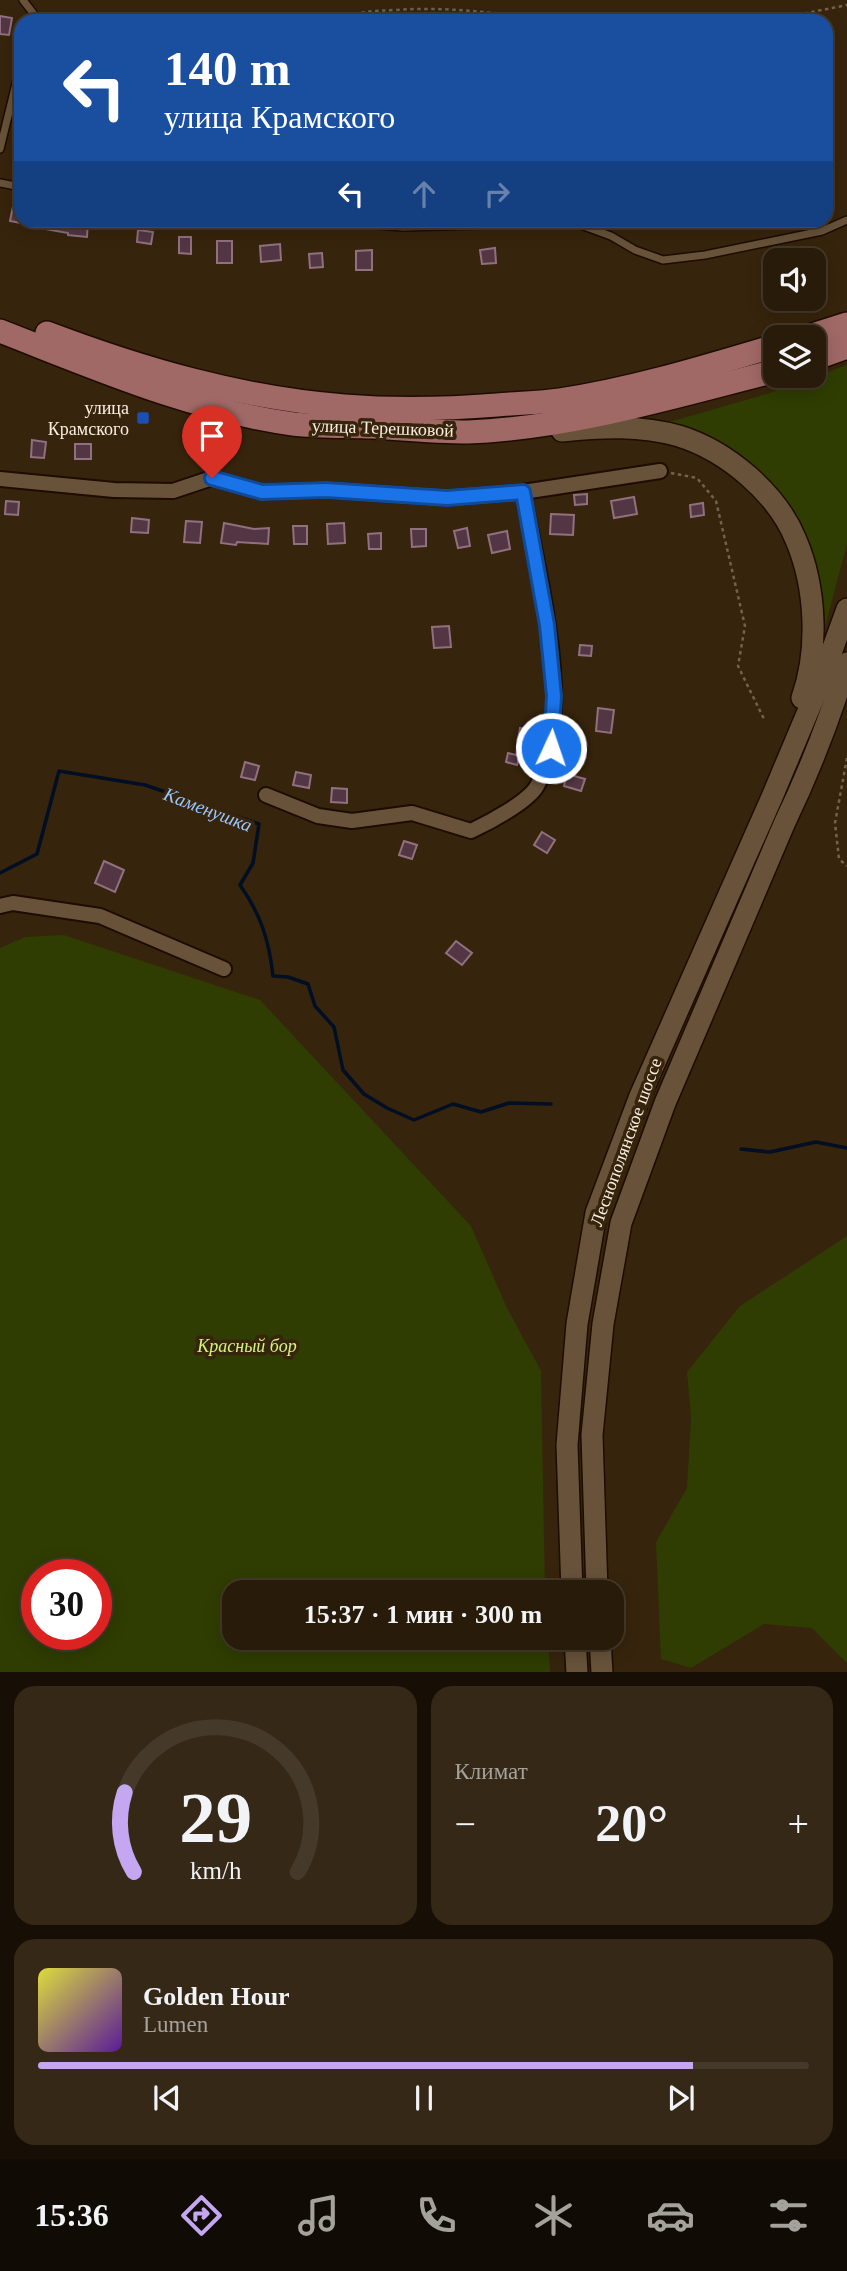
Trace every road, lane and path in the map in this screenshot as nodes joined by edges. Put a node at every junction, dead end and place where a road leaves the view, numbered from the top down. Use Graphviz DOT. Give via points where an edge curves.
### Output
graph roads {
  1 [pos="847,5"];
  2 [pos="354,14"];
  3 [pos="510,14"];
  4 [pos="802,14"];
  5 [pos="14,92"];
  6 [pos="0,149"];
  7 [pos="589,228"];
  8 [pos="829,228"];
  9 [pos="0,316"];
  10 [pos="847,324"];
  11 [pos="0,331"];
  12 [pos="826,331"];
  13 [pos="847,347"];
  14 [pos="763,350"];
  15 [pos="826,355"];
  16 [pos="763,374"];
  17 [pos="468,432"];
  18 [pos="660,471"];
  19 [pos="0,479"];
  20 [pos="523,492"];
  21 [pos="847,609"];
  22 [pos="847,663"];
  23 [pos="764,719"];
  24 [pos="847,758"];
  25 [pos="266,795"];
  26 [pos="772,797"];
  27 [pos="847,866"];
  28 [pos="0,906"];
  29 [pos="224,968"];
  30 [pos="572,1580"];
  31 [pos="597,1580"];
  32 [pos="576,1650"];
  33 [pos="601,1650"];
  34 [pos="577,1672"];
  35 [pos="602,1672"];
  1 -- 4 [label="path"];
  2 -- 3 [label="path" via="434,7"];
  5 -- 6 [label="lane"];
  7 -- 8 [label="lane" via="663,260"];
  9 -- 14 [label="main road, улица Терешковой" via="169,375 344,407 441,409 559,400 656,381"];
  10 -- 12 [label="main road"];
  11 -- 17 [label="main road, улица Терешковой" via="129,381 294,424"];
  13 -- 15 [label="main road"];
  16 -- 17 [label="main road, улица Терешковой" via="570,420"];
  17 -- 26 [label="main road" via="644,429 703,445 755,482 796,539 811,607 811,658 805,688"];
  18 -- 20 [label="street"];
  18 -- 23 [label="path" via="697,478 716,501 745,626 738,666"];
  19 -- 20 [label="street" via="114,490 173,491 212,478 262,492 326,490 447,498"];
  20 -- 25 [label="street" via="547,625 554,696 551,748 536,789 471,831 412,813 352,821 318,816"];
  21 -- 26 [label="main road"];
  22 -- 31 [label="main road, Леснополянское шоссе" via="827,729 665,1103 621,1223 603,1324 592,1434"];
  24 -- 27 [label="path" via="835,823 839,859"];
  26 -- 30 [label="main road, Леснополянское шоссе" via="640,1096 596,1213 577,1324 567,1445"];
  28 -- 29 [label="street" via="13,903 100,916"];
  32 -- 34 [label="main road"];
  33 -- 35 [label="main road"];
}
